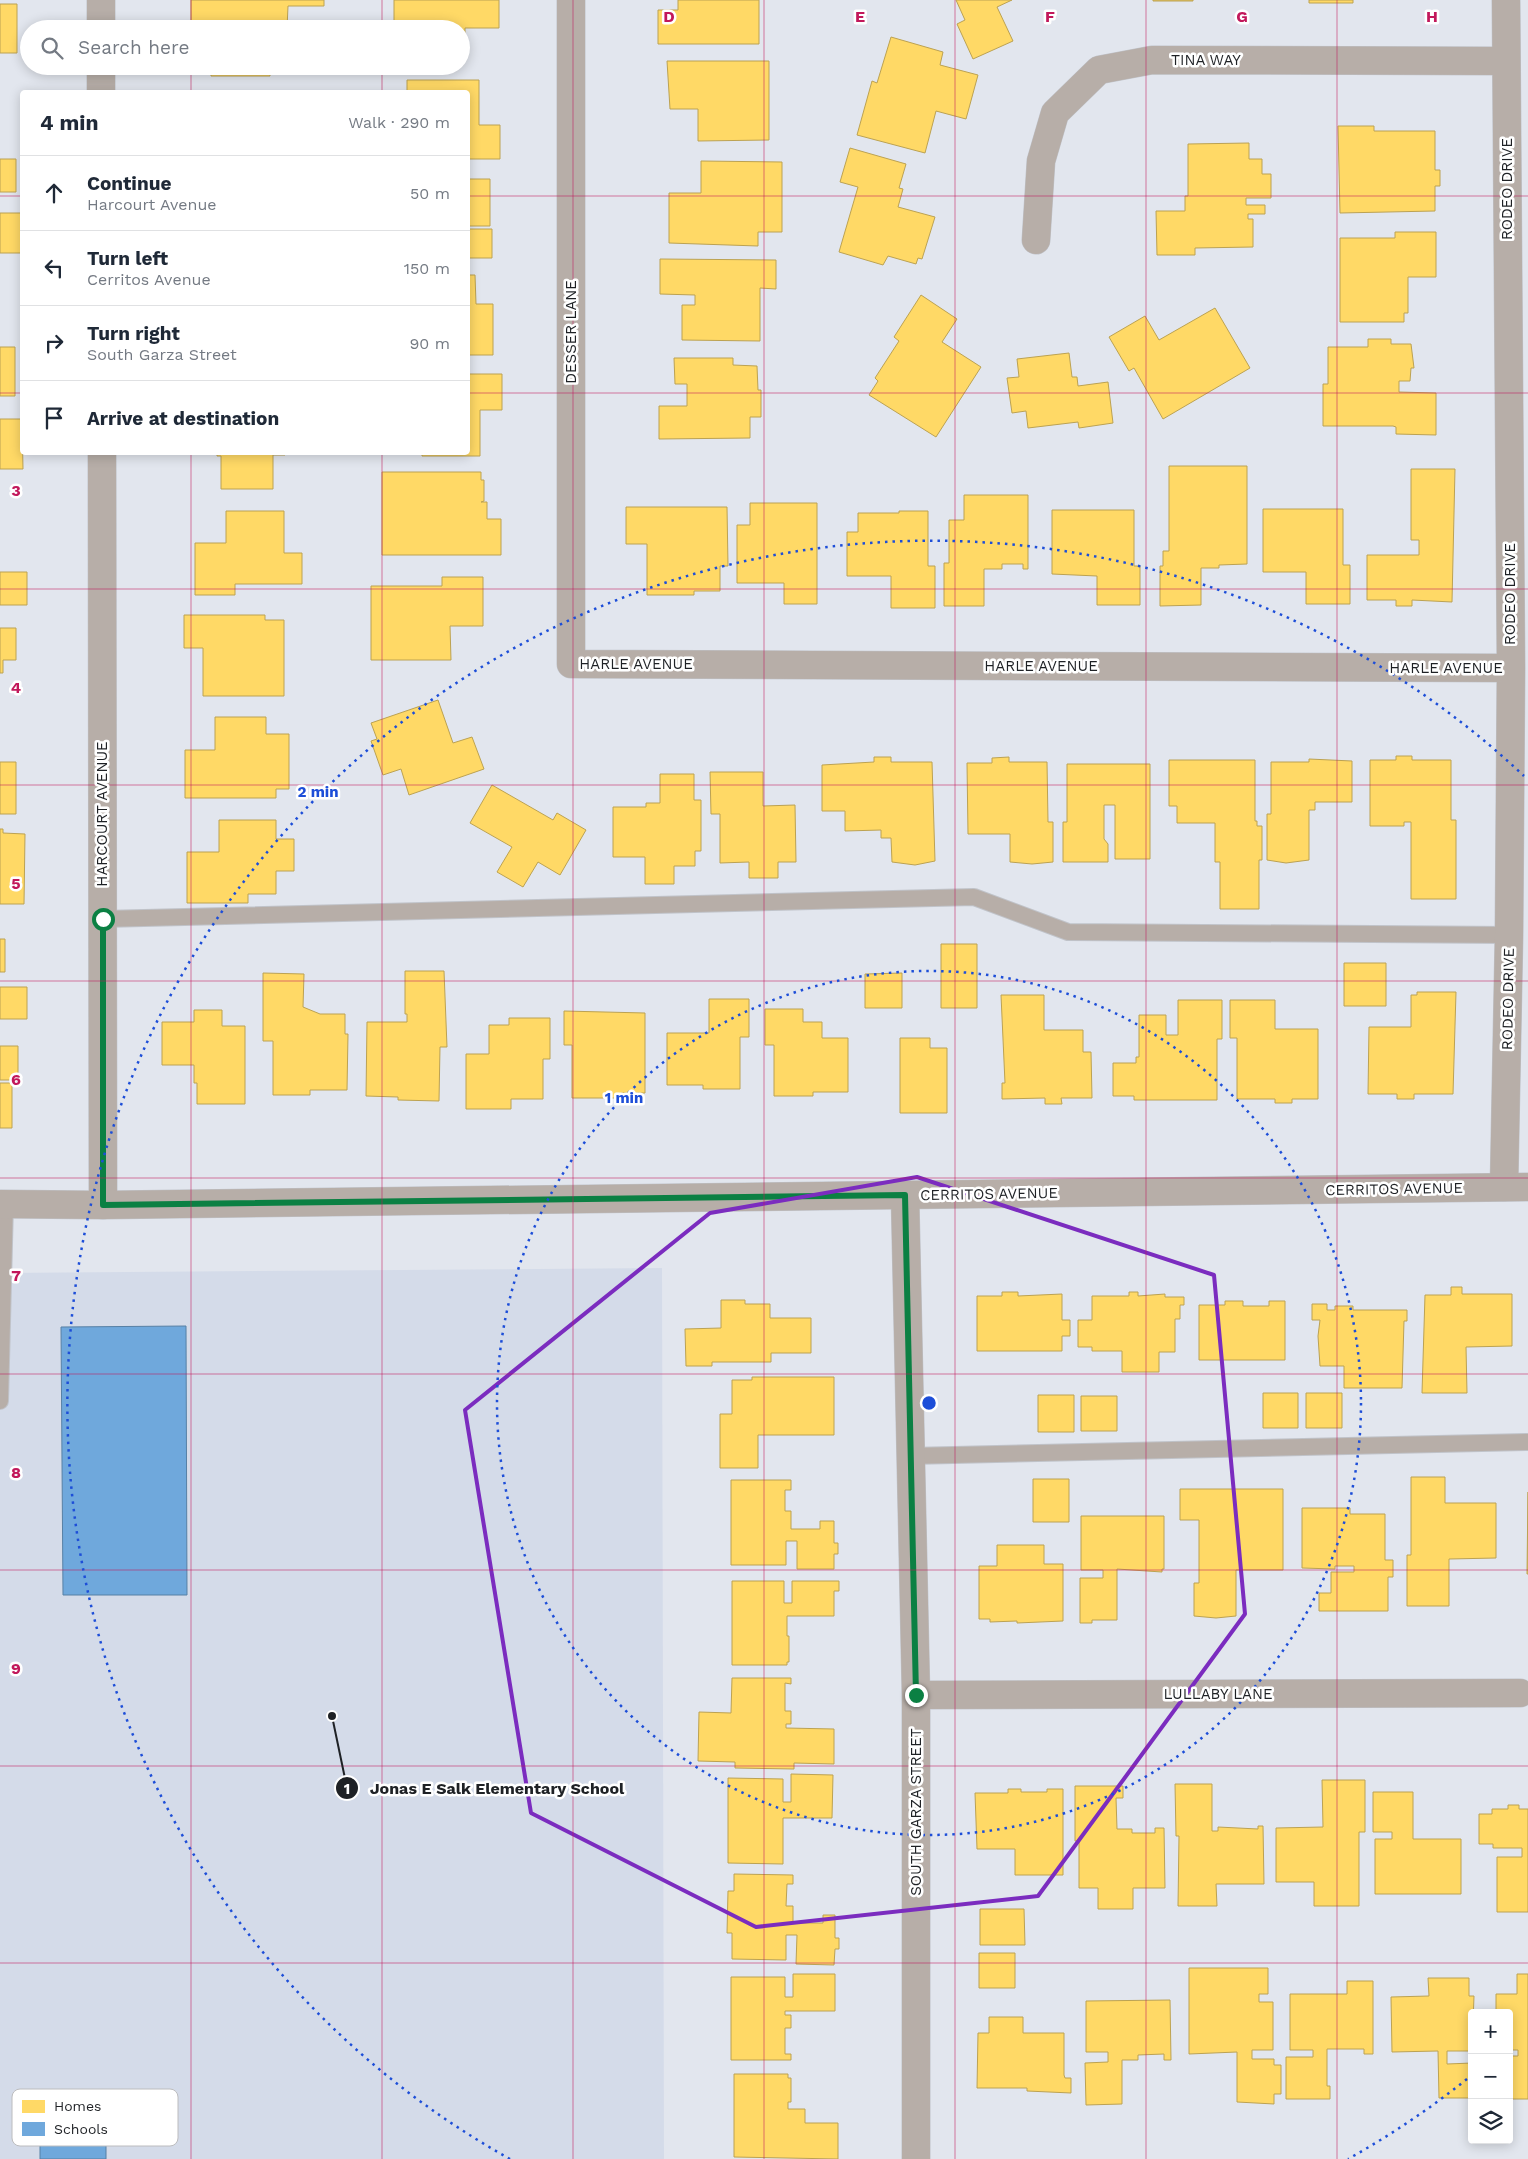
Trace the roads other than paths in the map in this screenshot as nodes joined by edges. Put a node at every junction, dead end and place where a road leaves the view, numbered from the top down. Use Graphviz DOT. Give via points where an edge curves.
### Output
graph roads {
  1 [pos="100,0"];
  2 [pos="571,0"];
  3 [pos="1506,0"];
  4 [pos="101,20"];
  5 [pos="1506,61"];
  6 [pos="101,75"];
  7 [pos="101,90"];
  8 [pos="1036,240"];
  9 [pos="102,455"];
  10 [pos="571,664"];
  11 [pos="1511,668"];
  12 [pos="103,919"];
  13 [pos="1509,935"];
  14 [pos="1516,1187"];
  15 [pos="905,1195"];
  16 [pos="2,1204"];
  17 [pos="103,1205"];
  18 [pos="1,1348"];
  19 [pos="0,1401"];
  20 [pos="1528,1442"];
  21 [pos="910,1456"];
  22 [pos="1520,1693"];
  23 [pos="916,1695"];
  24 [pos="916,2159"];
  1 -- 4 [label="street"];
  2 -- 10 [label="street, DESSER LANE"];
  3 -- 5 [label="street, RODEO DRIVE"];
  5 -- 8 [label="street, TINA WAY" via="1152,60 1099,70 1055,113 1041,161"];
  5 -- 11 [label="street, RODEO DRIVE"];
  6 -- 7 [label="street"];
  9 -- 12 [label="street, HARCOURT AVENUE"];
  10 -- 11 [label="street, HARLE AVENUE"];
  11 -- 13 [label="street, RODEO DRIVE"];
  12 -- 13 [label="lane" via="974,897 1068,932"];
  12 -- 17 [label="street, HARCOURT AVENUE"];
  13 -- 14 [label="street, RODEO DRIVE"];
  14 -- 15 [label="street, CERRITOS AVENUE"];
  15 -- 17 [label="street, CERRITOS AVENUE"];
  15 -- 21 [label="street, SOUTH GARZA STREET"];
  16 -- 17 [label="street, CERRITOS AVENUE"];
  16 -- 18 [label="lane"];
  18 -- 19 [label="lane"];
  20 -- 21 [label="lane"];
  21 -- 23 [label="street, SOUTH GARZA STREET"];
  22 -- 23 [label="street, LULLABY LANE"];
  23 -- 24 [label="street, SOUTH GARZA STREET"];
}
